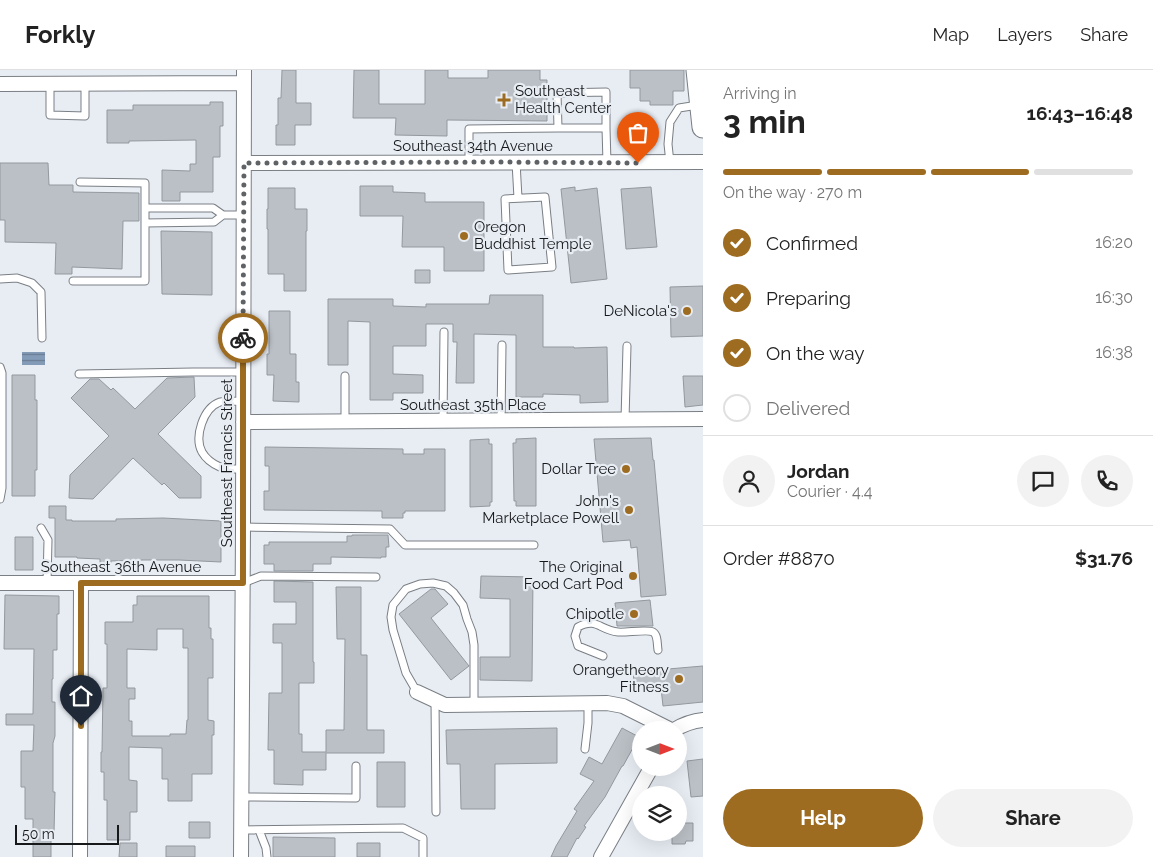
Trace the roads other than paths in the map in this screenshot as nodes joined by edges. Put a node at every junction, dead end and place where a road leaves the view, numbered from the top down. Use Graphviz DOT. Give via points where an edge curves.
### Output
graph roads {
  1 [pos="697,70"];
  2 [pos="244,76"];
  3 [pos="0,84"];
  4 [pos="50,84"];
  5 [pos="85,84"];
  6 [pos="701,105"];
  7 [pos="703,127"];
  8 [pos="558,128"];
  9 [pos="606,128"];
  10 [pos="469,162"];
  11 [pos="516,162"];
  12 [pos="703,162"];
  13 [pos="244,163"];
  14 [pos="607,163"];
  15 [pos="670,163"];
  16 [pos="80,182"];
  17 [pos="518,198"];
  18 [pos="145,208"];
  19 [pos="223,215"];
  20 [pos="243,215"];
  21 [pos="145,223"];
  22 [pos="0,279"];
  23 [pos="73,281"];
  24 [pos="444,332"];
  25 [pos="42,338"];
  26 [pos="502,345"];
  27 [pos="627,346"];
  28 [pos="0,366"];
  29 [pos="243,372"];
  30 [pos="79,374"];
  31 [pos="345,376"];
  32 [pos="243,402"];
  33 [pos="703,419"];
  34 [pos="624,420"];
  35 [pos="444,421"];
  36 [pos="501,421"];
  37 [pos="243,422"];
  38 [pos="345,422"];
  39 [pos="243,469"];
  40 [pos="0,499"];
  41 [pos="243,527"];
  42 [pos="41,528"];
  43 [pos="534,545"];
  44 [pos="376,577"];
  45 [pos="0,583"];
  46 [pos="47,583"];
  47 [pos="81,583"];
  48 [pos="243,583"];
  49 [pos="658,650"];
  50 [pos="603,656"];
  51 [pos="417,692"];
  52 [pos="435,700"];
  53 [pos="588,703"];
  54 [pos="474,705"];
  55 [pos="703,720"];
  56 [pos="652,721"];
  57 [pos="688,723"];
  58 [pos="585,750"];
  59 [pos="356,766"];
  60 [pos="647,776"];
  61 [pos="242,797"];
  62 [pos="436,812"];
  63 [pos="241,830"];
  64 [pos="259,830"];
  65 [pos="80,857"];
  66 [pos="241,857"];
  67 [pos="267,857"];
  68 [pos="423,857"];
  69 [pos="601,857"];
  1 -- 6 [label="main road"];
  2 -- 5 [label="street"];
  2 -- 13 [label="street, Southeast Francis Street"];
  3 -- 4 [label="street"];
  4 -- 5 [label="street"];
  4 -- 5 [label="lane" via="50,115 85,116"];
  6 -- 7 [label="main road"];
  6 -- 15 [label="lane" via="679,108 670,122"];
  8 -- 9 [label="lane"];
  8 -- 9 [label="lane" via="557,92 606,92"];
  8 -- 10 [label="lane" via="469,129"];
  9 -- 14 [label="lane"];
  10 -- 11 [label="street, Southeast 34th Avenue"];
  10 -- 13 [label="street, Southeast 34th Avenue"];
  11 -- 14 [label="street, Southeast 34th Avenue"];
  11 -- 17 [label="lane"];
  12 -- 15 [label="street, Southeast 34th Avenue"];
  13 -- 20 [label="street, Southeast Francis Street"];
  14 -- 15 [label="street, Southeast 34th Avenue"];
  16 -- 18 [label="lane" via="145,183"];
  17 -- 17 [label="lane" via="505,198 508,270 552,267 545,197"];
  18 -- 19 [label="lane" via="213,208"];
  18 -- 21 [label="lane"];
  19 -- 20 [label="lane"];
  19 -- 21 [label="lane" via="214,222"];
  20 -- 29 [label="street, Southeast Francis Street"];
  21 -- 23 [label="lane" via="145,282"];
  22 -- 25 [label="lane" via="17,278 32,283 42,292"];
  24 -- 35 [label="lane"];
  26 -- 36 [label="lane"];
  27 -- 34 [label="lane"];
  28 -- 40 [label="lane"];
  29 -- 30 [label="lane"];
  29 -- 32 [label="street, Southeast Francis Street"];
  31 -- 38 [label="lane"];
  32 -- 37 [label="street, Southeast Francis Street"];
  32 -- 39 [label="lane" via="225,401 213,406 202,422 200,433 202,451 211,462 224,469"];
  33 -- 34 [label="street, Southeast 35th Place"];
  34 -- 36 [label="street, Southeast 35th Place"];
  35 -- 36 [label="street, Southeast 35th Place"];
  35 -- 38 [label="street, Southeast 35th Place"];
  37 -- 38 [label="street, Southeast 35th Place"];
  37 -- 39 [label="street, Southeast Francis Street"];
  39 -- 41 [label="street, Southeast Francis Street"];
  41 -- 43 [label="lane" via="390,528 405,545"];
  41 -- 48 [label="street, Southeast Francis Street"];
  42 -- 46 [label="lane" via="48,540"];
  44 -- 48 [label="lane" via="261,576"];
  45 -- 46 [label="street, Southeast 36th Avenue"];
  46 -- 47 [label="street, Southeast 36th Avenue"];
  47 -- 48 [label="street, Southeast 36th Avenue"];
  47 -- 65 [label="street"];
  48 -- 61 [label="street, Southeast Francis Street"];
  49 -- 50 [label="lane" via="654,632 615,632 594,623 578,627 575,636 578,646"];
  51 -- 52 [label="street"];
  51 -- 54 [label="lane" via="406,673 391,617 393,605 406,590 433,583 446,586 463,604 474,646"];
  52 -- 54 [label="street" via="445,705"];
  52 -- 62 [label="lane"];
  53 -- 54 [label="street"];
  53 -- 56 [label="street" via="607,702 623,706"];
  53 -- 58 [label="lane"];
  55 -- 57 [label="street"];
  59 -- 61 [label="lane" via="356,798"];
  60 -- 69 [label="street"];
  61 -- 63 [label="street, Southeast Francis Street"];
  63 -- 64 [label="lane"];
  63 -- 66 [label="street, Southeast Francis Street"];
  64 -- 67 [label="lane"];
  64 -- 68 [label="lane" via="402,828 423,838"];
}
